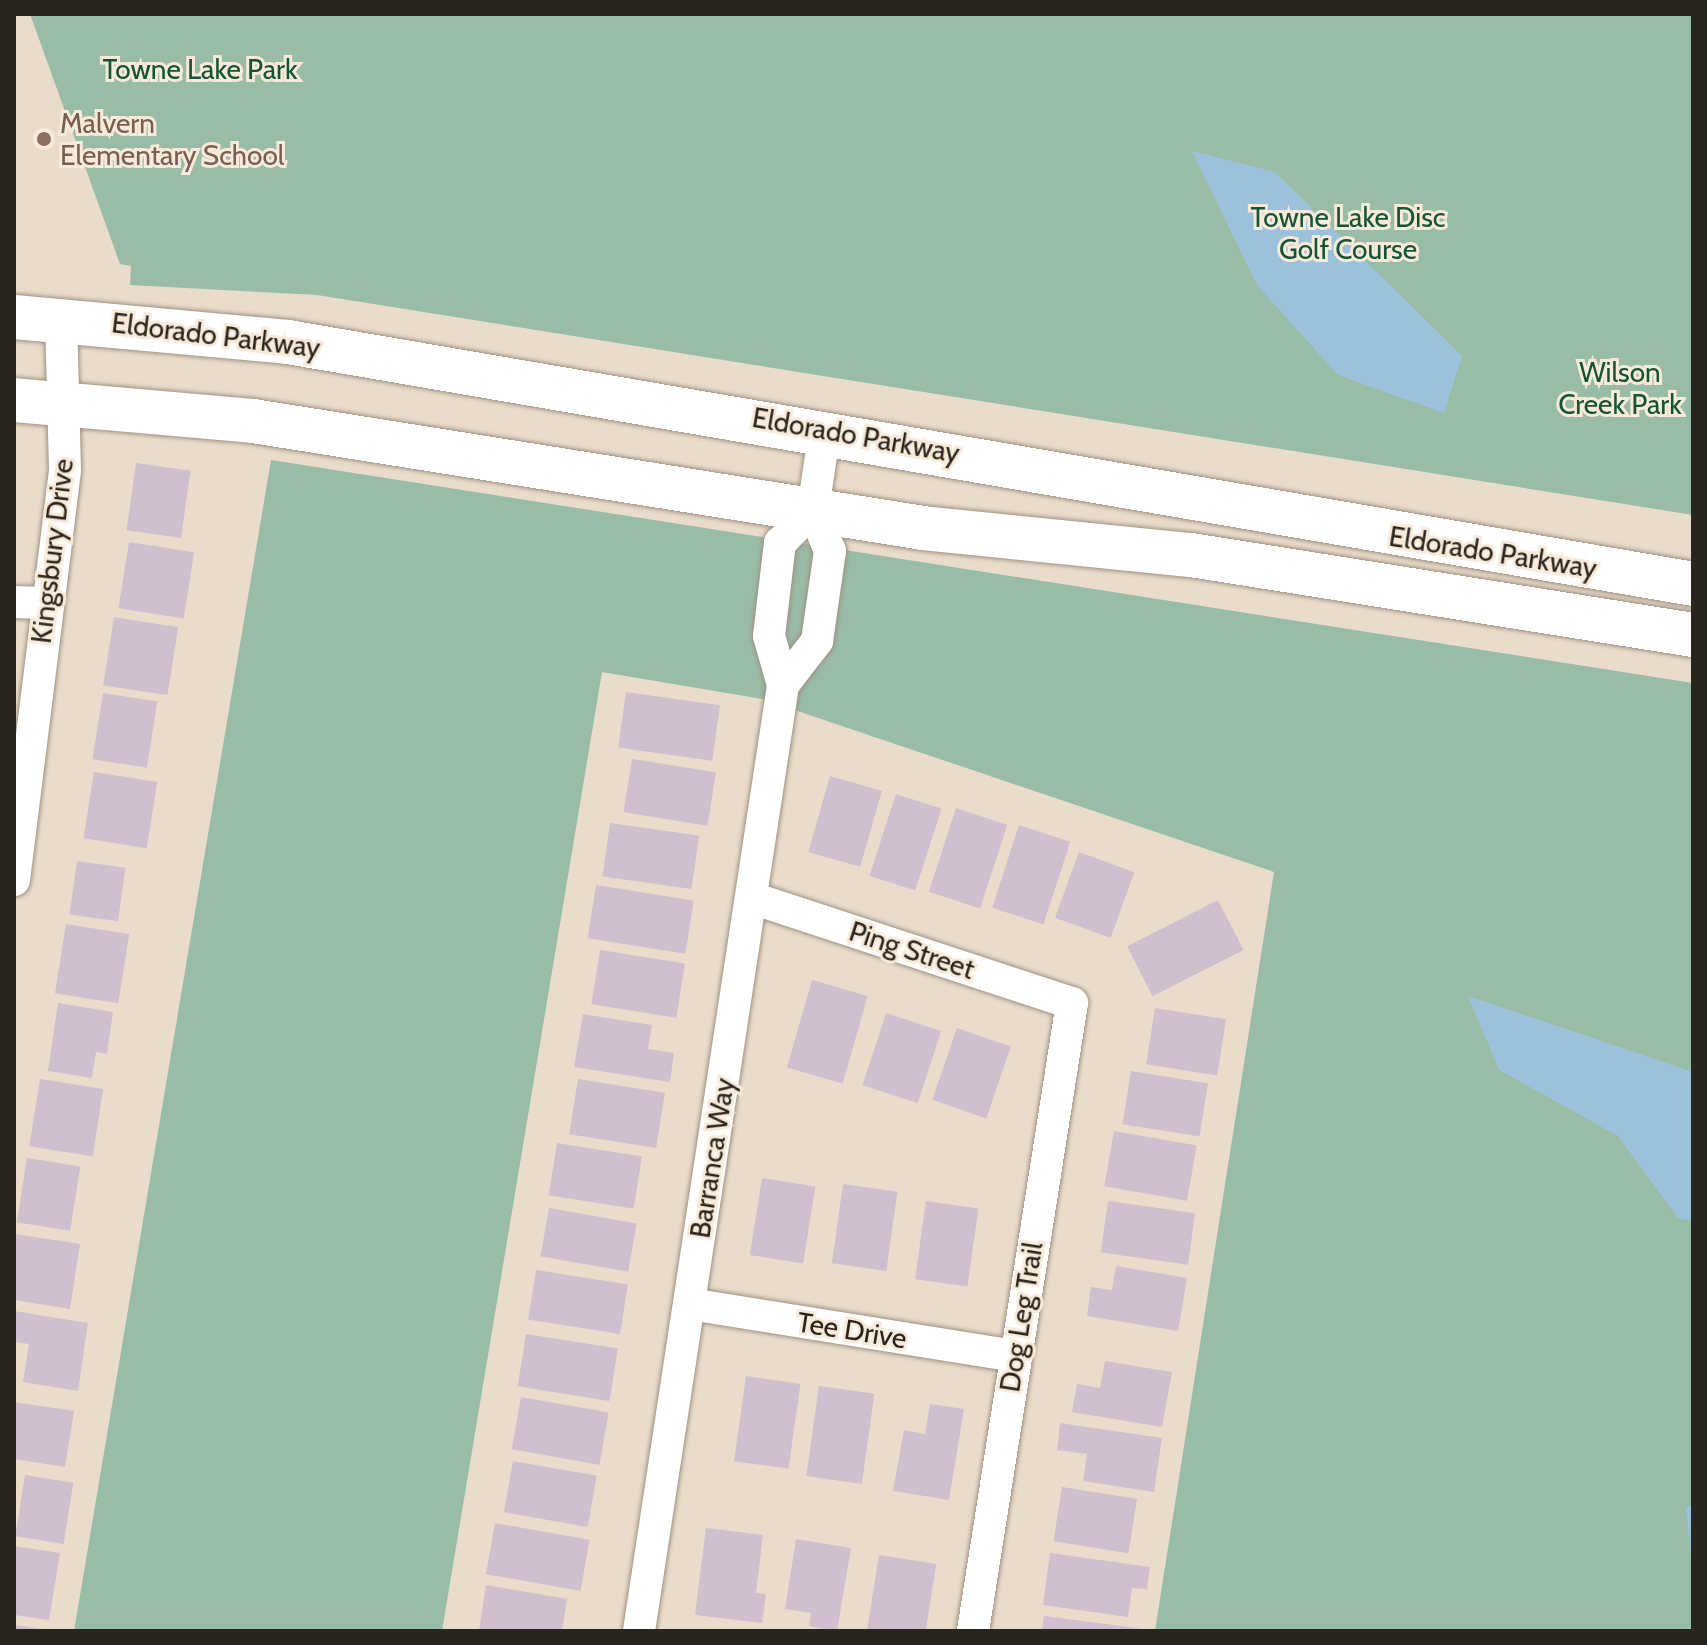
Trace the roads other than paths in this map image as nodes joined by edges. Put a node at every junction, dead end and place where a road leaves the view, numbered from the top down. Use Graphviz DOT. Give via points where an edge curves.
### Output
graph roads {
  1 [pos="14,317"];
  2 [pos="61,318"];
  3 [pos="14,400"];
  4 [pos="68,402"];
  5 [pos="825,429"];
  6 [pos="813,510"];
  7 [pos="1693,584"];
  8 [pos="30,602"];
  9 [pos="1693,635"];
  10 [pos="783,685"];
  11 [pos="14,880"];
  12 [pos="752,898"];
  13 [pos="1072,1003"];
  14 [pos="690,1304"];
  15 [pos="1015,1356"];
  16 [pos="639,1631"];
  17 [pos="973,1631"];
  1 -- 2 [label="main road, Eldorado Parkway"];
  2 -- 4 [label="street, Kingsbury Drive"];
  2 -- 5 [label="main road, Eldorado Parkway" via="288,342"];
  3 -- 4 [label="main road, Eldorado Parkway"];
  4 -- 6 [label="main road, Eldorado Parkway" via="253,421"];
  4 -- 8 [label="street, Kingsbury Drive"];
  5 -- 6 [label="street"];
  5 -- 7 [label="main road, Eldorado Parkway" via="1276,517"];
  6 -- 9 [label="main road, Eldorado Parkway" via="1294,570"];
  6 -- 10 [label="street, Barranca Way" via="830,551 817,641"];
  6 -- 10 [label="street, Barranca Way" via="780,543 769,636"];
  8 -- 11 [label="street, Kingsbury Drive"];
  10 -- 12 [label="street, Barranca Way"];
  12 -- 13 [label="street, Ping Street"];
  12 -- 14 [label="street, Barranca Way"];
  13 -- 15 [label="street, Dog Leg Trail"];
  14 -- 15 [label="street, Tee Drive"];
  14 -- 16 [label="street, Barranca Way"];
  15 -- 17 [label="street, Dog Leg Trail"];
}
